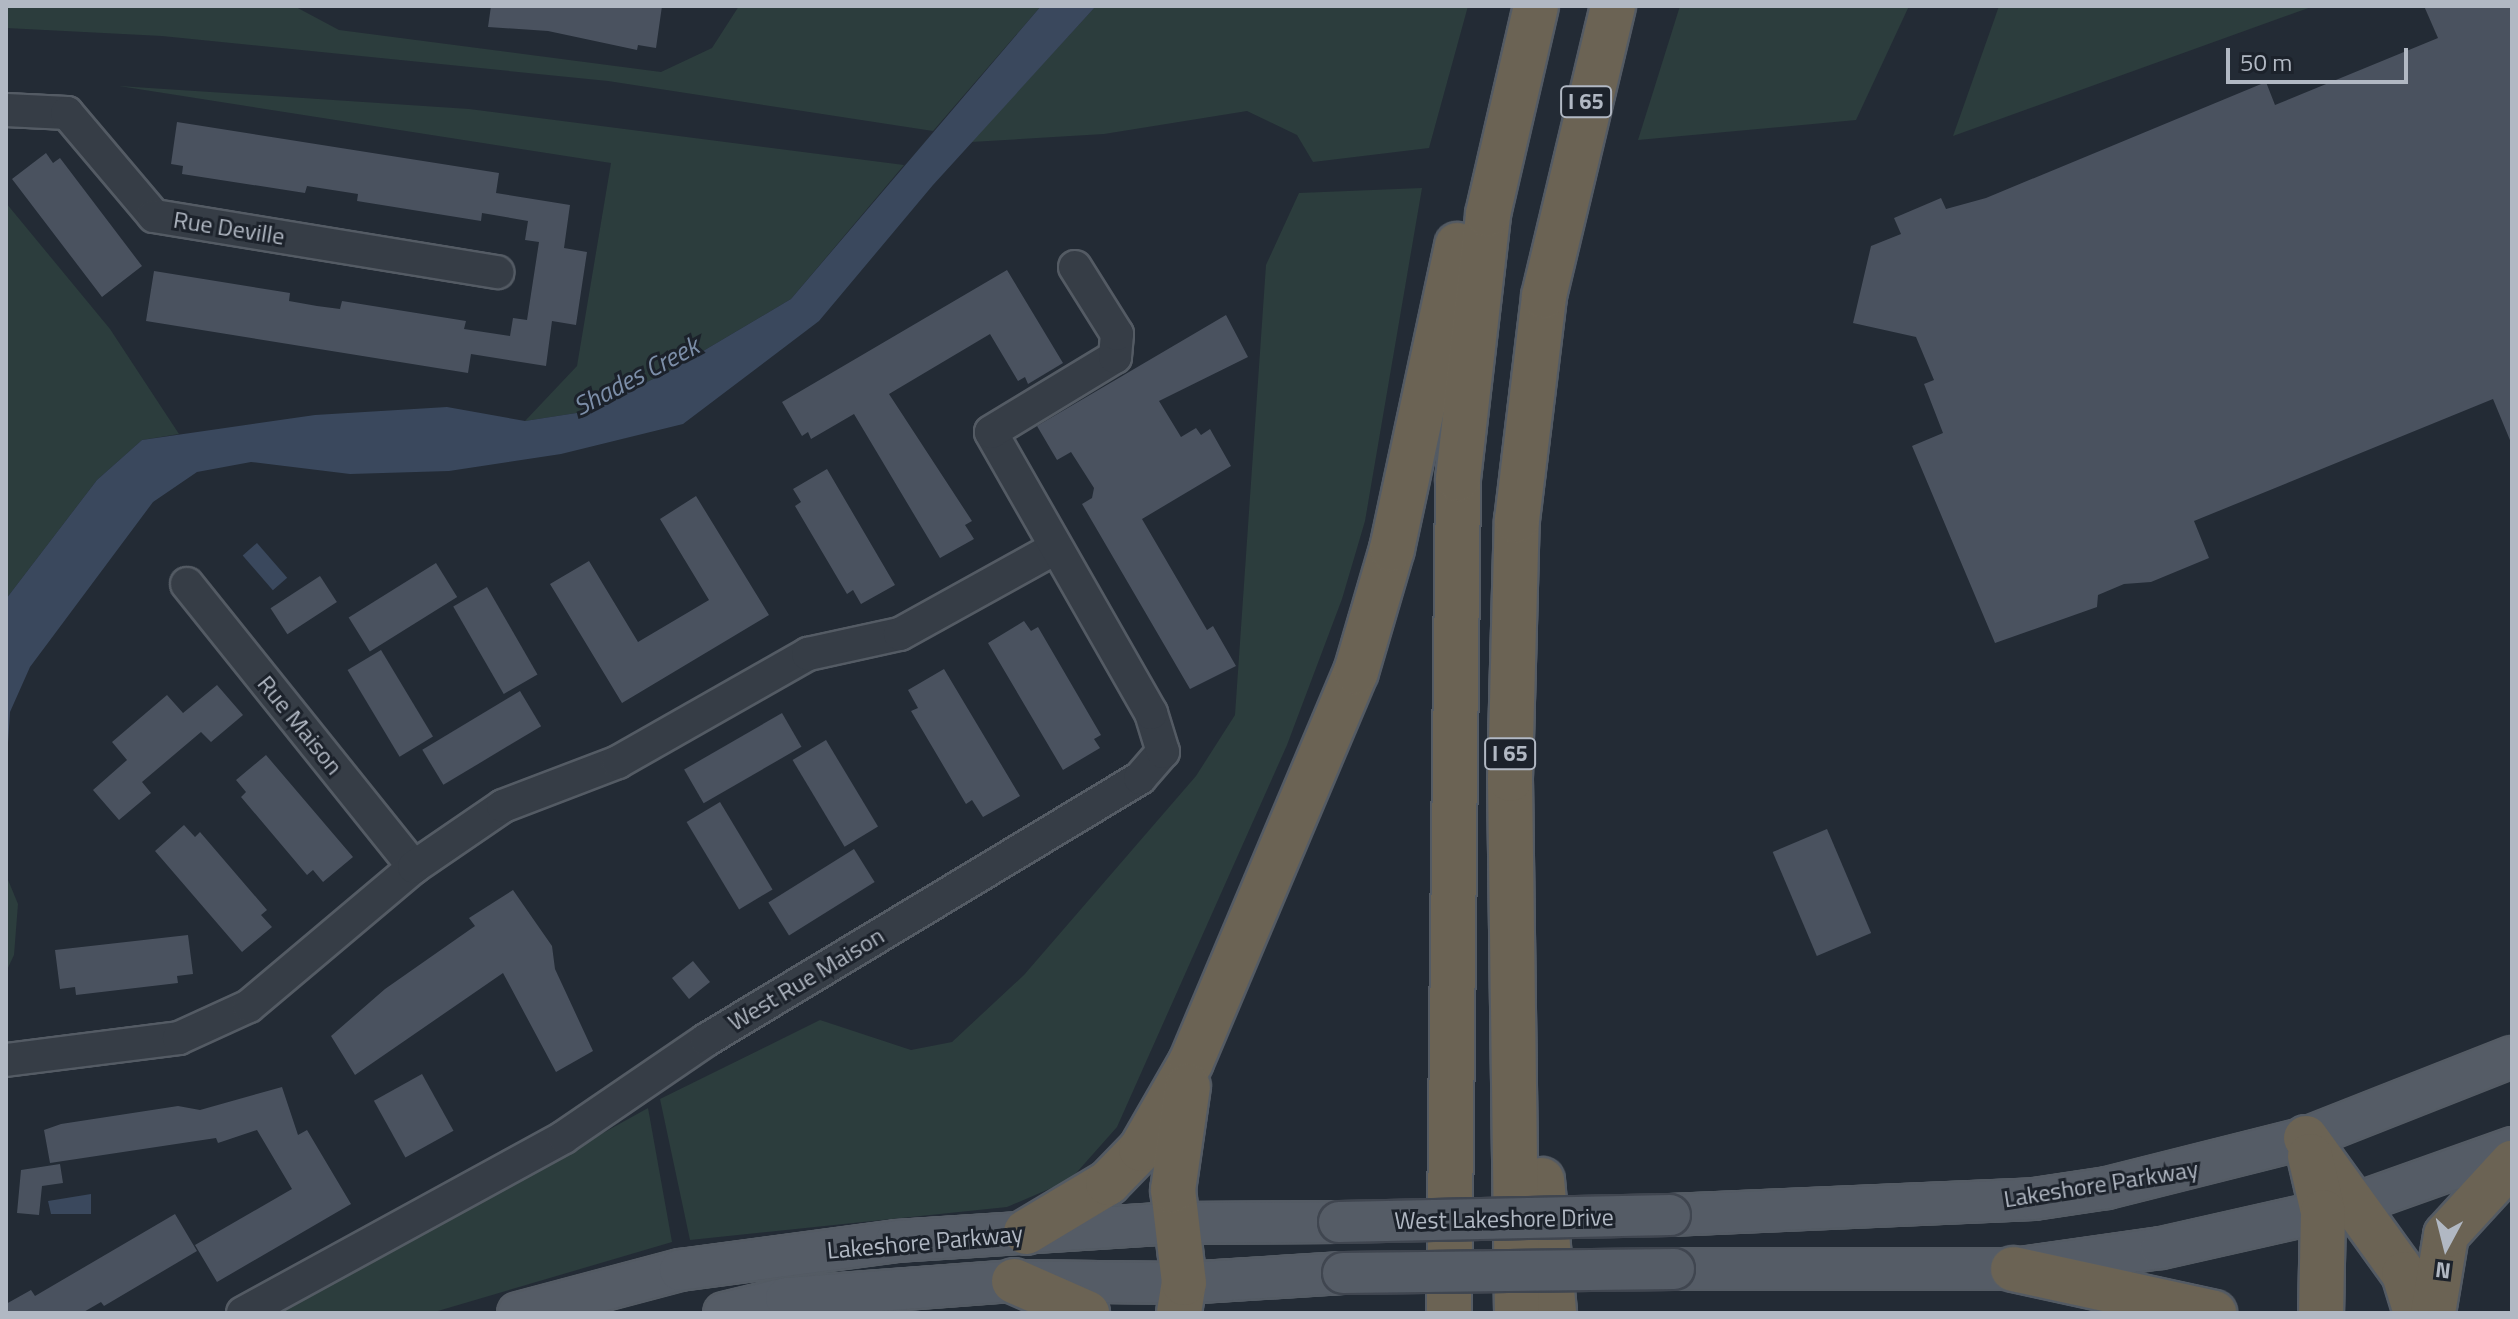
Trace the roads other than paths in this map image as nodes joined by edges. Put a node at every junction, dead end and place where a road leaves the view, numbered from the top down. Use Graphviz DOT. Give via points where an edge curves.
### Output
graph roads {
  1 [pos="1536,6"];
  2 [pos="1613,6"];
  3 [pos="6,110"];
  4 [pos="1475,219"];
  5 [pos="1075,267"];
  6 [pos="497,272"];
  7 [pos="1055,548"];
  8 [pos="187,584"];
  9 [pos="414,867"];
  10 [pos="1513,900"];
  11 [pos="2512,1057"];
  12 [pos="6,1060"];
  13 [pos="1191,1062"];
  14 [pos="2306,1138"];
  15 [pos="2512,1148"];
  16 [pos="2512,1163"];
  17 [pos="2337,1208"];
  18 [pos="1670,1215"];
  19 [pos="1339,1222"];
  20 [pos="1178,1223"];
  21 [pos="1026,1232"];
  22 [pos="2013,1269"];
  23 [pos="1014,1281"];
  24 [pos="1182,1298"];
  25 [pos="243,1313"];
  26 [pos="518,1313"];
  27 [pos="724,1313"];
  28 [pos="1087,1313"];
  29 [pos="1449,1313"];
  30 [pos="1517,1313"];
  31 [pos="1554,1313"];
  32 [pos="2214,1313"];
  33 [pos="2321,1313"];
  34 [pos="2416,1313"];
  35 [pos="2433,1313"];
  1 -- 4 [label="highway, I 65" via="1501,156"];
  2 -- 10 [label="highway, I 65" via="1564,198 1527,418 1517,520"];
  3 -- 6 [label="street, Rue Deville" via="67,113 154,216"];
  4 -- 13 [label="highway" via="1356,672"];
  4 -- 29 [label="highway, I 65" via="1453,579"];
  5 -- 7 [label="street, West Rue Maison" via="1117,334 1115,357 991,432"];
  7 -- 9 [label="street" via="900,634 808,654 618,762 503,806"];
  7 -- 25 [label="street, West Rue Maison" via="1151,713 1163,752 1140,778 706,1040 564,1137"];
  8 -- 9 [label="street, Rue Maison"];
  9 -- 12 [label="street" via="249,1006 179,1038"];
  10 -- 30 [label="highway, I 65"];
  10 -- 31 [label="highway"];
  11 -- 14 [label="main road, Lakeshore Parkway"];
  13 -- 20 [label="highway" via="1173,1190"];
  13 -- 21 [label="highway" via="1141,1149 1119,1171"];
  14 -- 17 [label="highway"];
  14 -- 18 [label="main road, Lakeshore Parkway" via="2167,1176 2034,1199"];
  15 -- 17 [label="main road"];
  16 -- 35 [label="highway" via="2446,1235"];
  17 -- 22 [label="main road" via="2161,1248"];
  17 -- 33 [label="highway"];
  17 -- 34 [label="highway" via="2404,1274"];
  18 -- 19 [label="main road, West Lakeshore Drive, bridge"];
  19 -- 20 [label="main road, Lakeshore Parkway"];
  20 -- 21 [label="main road, Lakeshore Parkway"];
  20 -- 24 [label="highway"];
  21 -- 26 [label="main road, Lakeshore Parkway" via="896,1241 680,1270"];
  22 -- 24 [label="main road, Lakeshore Parkway, bridge" via="1343,1273"];
  22 -- 32 [label="highway"];
  23 -- 24 [label="main road, Lakeshore Parkway"];
  23 -- 27 [label="main road, Lakeshore Parkway" via="786,1298"];
  23 -- 28 [label="highway"];
}
